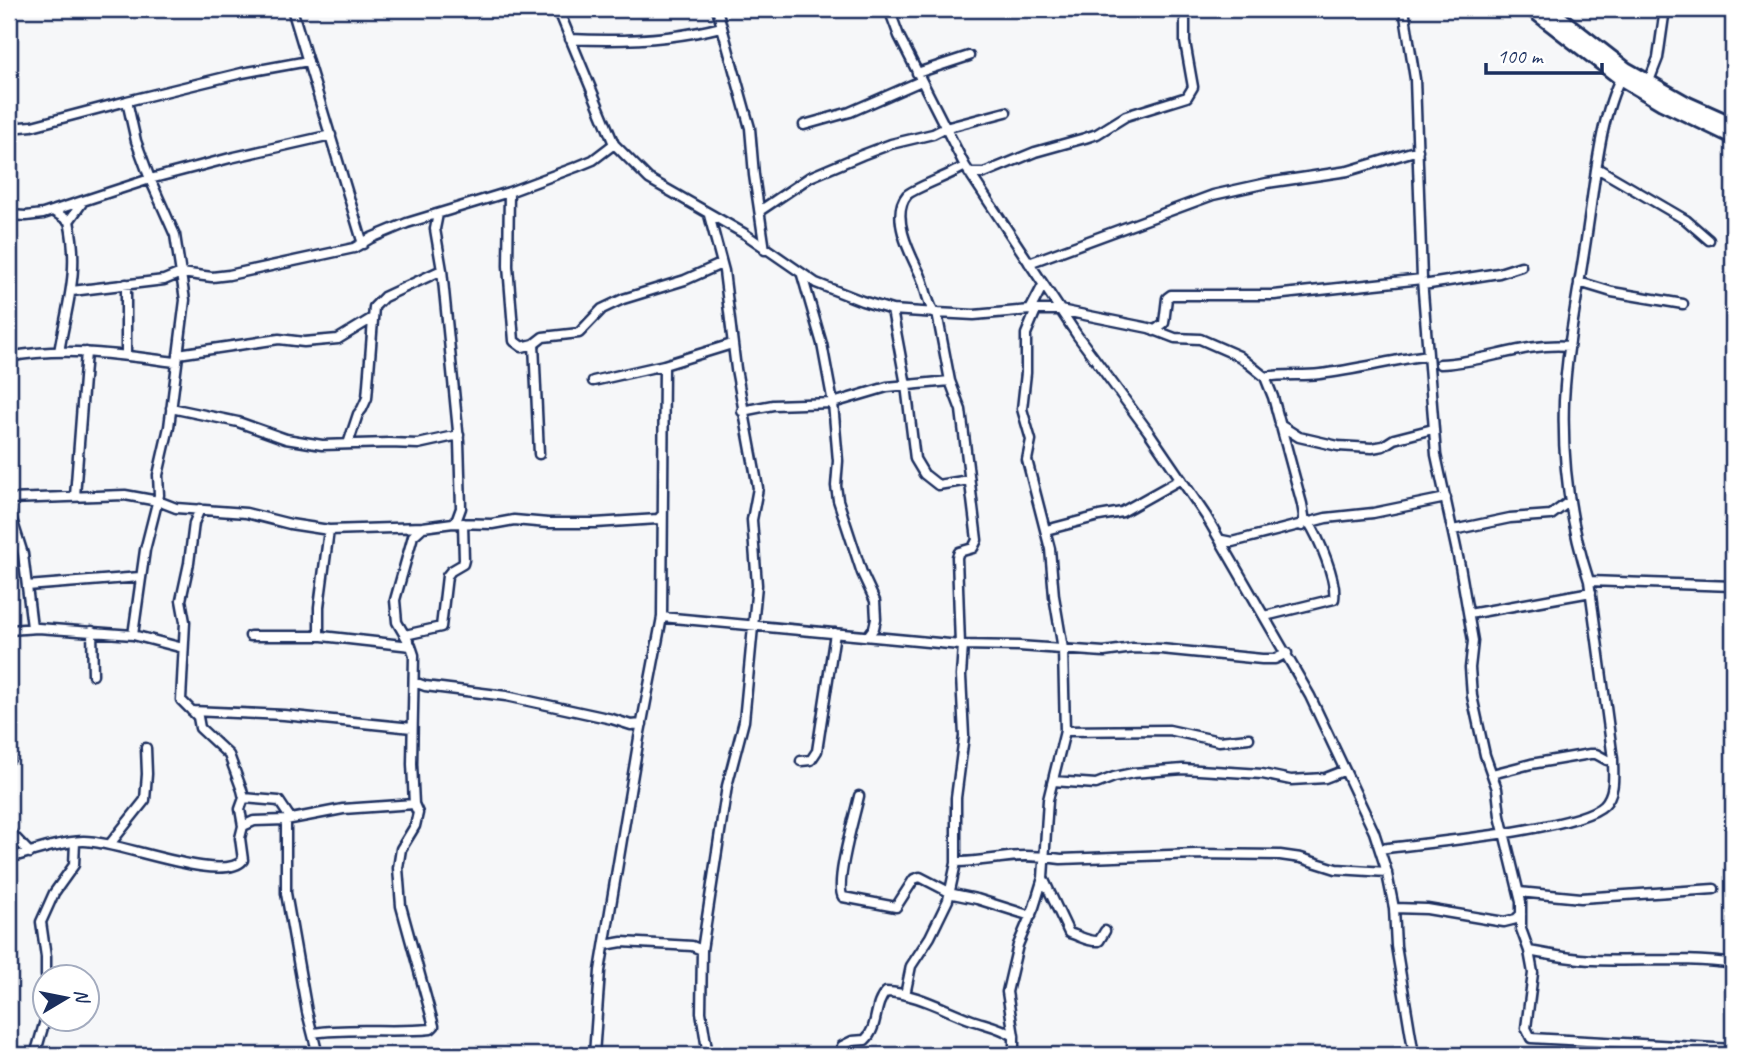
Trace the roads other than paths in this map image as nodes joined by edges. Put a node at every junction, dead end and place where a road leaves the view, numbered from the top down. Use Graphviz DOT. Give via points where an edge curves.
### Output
graph roads {
  1 [pos="292,9"];
  2 [pos="558,9"];
  3 [pos="717,9"];
  4 [pos="890,9"];
  5 [pos="1185,9"];
  6 [pos="1404,9"];
  7 [pos="1531,9"];
  8 [pos="1549,9"];
  9 [pos="1665,9"];
  10 [pos="721,27"];
  11 [pos="570,39"];
  12 [pos="969,56"];
  13 [pos="308,61"];
  14 [pos="1623,74"];
  15 [pos="919,77"];
  16 [pos="1649,81"];
  17 [pos="127,101"];
  18 [pos="1006,112"];
  19 [pos="1733,124"];
  20 [pos="804,125"];
  21 [pos="9,128"];
  22 [pos="945,128"];
  23 [pos="331,135"];
  24 [pos="1733,137"];
  25 [pos="614,144"];
  26 [pos="1418,150"];
  27 [pos="967,169"];
  28 [pos="1597,169"];
  29 [pos="984,173"];
  30 [pos="150,179"];
  31 [pos="979,187"];
  32 [pos="509,192"];
  33 [pos="83,202"];
  34 [pos="761,210"];
  35 [pos="53,211"];
  36 [pos="438,214"];
  37 [pos="9,215"];
  38 [pos="709,215"];
  39 [pos="424,219"];
  40 [pos="69,221"];
  41 [pos="435,229"];
  42 [pos="1709,240"];
  43 [pos="363,244"];
  44 [pos="765,250"];
  45 [pos="1029,263"];
  46 [pos="721,264"];
  47 [pos="1521,266"];
  48 [pos="442,270"];
  49 [pos="181,273"];
  50 [pos="801,274"];
  51 [pos="1422,282"];
  52 [pos="1579,282"];
  53 [pos="126,284"];
  54 [pos="1043,285"];
  55 [pos="72,291"];
  56 [pos="925,297"];
  57 [pos="1683,304"];
  58 [pos="892,310"];
  59 [pos="1033,310"];
  60 [pos="1060,310"];
  61 [pos="919,312"];
  62 [pos="935,313"];
  63 [pos="371,319"];
  64 [pos="1154,331"];
  65 [pos="534,344"];
  66 [pos="732,344"];
  67 [pos="1569,346"];
  68 [pos="59,352"];
  69 [pos="86,352"];
  70 [pos="126,355"];
  71 [pos="9,357"];
  72 [pos="177,358"];
  73 [pos="1429,361"];
  74 [pos="664,365"];
  75 [pos="1265,377"];
  76 [pos="593,381"];
  77 [pos="950,381"];
  78 [pos="906,385"];
  79 [pos="833,403"];
  80 [pos="171,408"];
  81 [pos="742,411"];
  82 [pos="1280,425"];
  83 [pos="1433,429"];
  84 [pos="458,435"];
  85 [pos="1299,437"];
  86 [pos="348,444"];
  87 [pos="1285,446"];
  88 [pos="539,454"];
  89 [pos="1181,479"];
  90 [pos="969,481"];
  91 [pos="75,496"];
  92 [pos="1446,498"];
  93 [pos="9,499"];
  94 [pos="158,501"];
  95 [pos="1570,501"];
  96 [pos="200,509"];
  97 [pos="9,510"];
  98 [pos="1557,513"];
  99 [pos="1573,518"];
  100 [pos="464,520"];
  101 [pos="661,520"];
  102 [pos="1305,522"];
  103 [pos="423,527"];
  104 [pos="408,528"];
  105 [pos="329,530"];
  106 [pos="1046,530"];
  107 [pos="1453,530"];
  108 [pos="412,536"];
  109 [pos="1222,540"];
  110 [pos="1232,542"];
  111 [pos="1228,553"];
  112 [pos="140,577"];
  113 [pos="1589,580"];
  114 [pos="27,586"];
  115 [pos="1733,586"];
  116 [pos="1591,592"];
  117 [pos="1469,614"];
  118 [pos="1265,616"];
  119 [pos="662,617"];
  120 [pos="397,622"];
  121 [pos="754,624"];
  122 [pos="32,627"];
  123 [pos="9,630"];
  124 [pos="92,631"];
  125 [pos="871,632"];
  126 [pos="835,633"];
  127 [pos="133,635"];
  128 [pos="405,635"];
  129 [pos="250,636"];
  130 [pos="319,636"];
  131 [pos="391,642"];
  132 [pos="961,645"];
  133 [pos="411,646"];
  134 [pos="183,648"];
  135 [pos="1063,649"];
  136 [pos="1287,653"];
  137 [pos="93,675"];
  138 [pos="414,682"];
  139 [pos="425,687"];
  140 [pos="413,694"];
  141 [pos="192,711"];
  142 [pos="642,724"];
  143 [pos="412,728"];
  144 [pos="1065,731"];
  145 [pos="1249,738"];
  146 [pos="146,748"];
  147 [pos="1607,760"];
  148 [pos="800,761"];
  149 [pos="1343,771"];
  150 [pos="1492,774"];
  151 [pos="1053,781"];
  152 [pos="859,796"];
  153 [pos="244,798"];
  154 [pos="414,804"];
  155 [pos="289,819"];
  156 [pos="246,824"];
  157 [pos="9,832"];
  158 [pos="1504,833"];
  159 [pos="75,842"];
  160 [pos="110,844"];
  161 [pos="1380,849"];
  162 [pos="30,853"];
  163 [pos="1042,856"];
  164 [pos="10,858"];
  165 [pos="956,862"];
  166 [pos="1387,872"];
  167 [pos="1042,878"];
  168 [pos="1714,889"];
  169 [pos="1519,892"];
  170 [pos="951,895"];
  171 [pos="1394,908"];
  172 [pos="1410,909"];
  173 [pos="1521,914"];
  174 [pos="1031,916"];
  175 [pos="1509,922"];
  176 [pos="1395,923"];
  177 [pos="1521,929"];
  178 [pos="1105,931"];
  179 [pos="704,940"];
  180 [pos="605,945"];
  181 [pos="692,946"];
  182 [pos="702,950"];
  183 [pos="1529,951"];
  184 [pos="46,962"];
  185 [pos="1733,964"];
  186 [pos="905,995"];
  187 [pos="1011,1018"];
  188 [pos="998,1027"];
  189 [pos="42,1032"];
  190 [pos="313,1032"];
  191 [pos="1014,1035"];
  192 [pos="1733,1049"];
  193 [pos="35,1055"];
  194 [pos="318,1055"];
  195 [pos="594,1055"];
  196 [pos="708,1055"];
  197 [pos="841,1055"];
  198 [pos="1014,1055"];
  199 [pos="1414,1055"];
  1 -- 13 [label="street"];
  2 -- 11 [label="street"];
  3 -- 10 [label="street"];
  4 -- 15 [label="street"];
  5 -- 29 [label="street" via="1193,87 1187,97 1126,116 1097,134"];
  6 -- 26 [label="street" via="1415,79"];
  7 -- 14 [label="highway"];
  8 -- 14 [label="highway"];
  9 -- 16 [label="street" via="1658,58"];
  10 -- 11 [label="street" via="673,38"];
  10 -- 34 [label="street" via="750,128"];
  11 -- 25 [label="street"];
  12 -- 15 [label="street"];
  13 -- 17 [label="street"];
  13 -- 23 [label="street"];
  14 -- 16 [label="highway"];
  14 -- 24 [label="highway" via="1662,103"];
  14 -- 28 [label="street" via="1611,102"];
  15 -- 20 [label="street" via="850,112"];
  15 -- 22 [label="street"];
  16 -- 19 [label="highway"];
  17 -- 21 [label="street"];
  17 -- 30 [label="street"];
  18 -- 22 [label="street"];
  22 -- 27 [label="street"];
  22 -- 34 [label="street" via="810,177"];
  23 -- 30 [label="street"];
  23 -- 43 [label="street"];
  25 -- 32 [label="street" via="593,160"];
  25 -- 38 [label="street" via="649,179"];
  26 -- 45 [label="street" via="1348,171 1213,195"];
  26 -- 51 [label="street"];
  27 -- 29 [label="street"];
  27 -- 31 [label="street"];
  27 -- 56 [label="street" via="909,192 903,203 905,242"];
  28 -- 42 [label="street" via="1686,220"];
  28 -- 52 [label="street"];
  29 -- 31 [label="street"];
  30 -- 33 [label="street"];
  30 -- 49 [label="street" via="172,228"];
  31 -- 45 [label="street"];
  32 -- 36 [label="street"];
  32 -- 65 [label="street" via="514,341 522,347"];
  33 -- 35 [label="street"];
  33 -- 40 [label="street"];
  34 -- 44 [label="street"];
  35 -- 37 [label="street"];
  35 -- 40 [label="street"];
  36 -- 39 [label="street"];
  36 -- 41 [label="street"];
  38 -- 44 [label="street"];
  38 -- 46 [label="street"];
  39 -- 41 [label="street"];
  39 -- 43 [label="street"];
  40 -- 55 [label="street" via="75,251"];
  41 -- 48 [label="street"];
  43 -- 49 [label="street" via="229,275"];
  44 -- 50 [label="street"];
  45 -- 54 [label="street"];
  46 -- 65 [label="street" via="602,309 579,333 543,337"];
  46 -- 66 [label="street"];
  47 -- 51 [label="street"];
  48 -- 63 [label="street" via="384,297 374,307"];
  48 -- 84 [label="street"];
  49 -- 53 [label="street" via="164,280"];
  49 -- 72 [label="street" via="185,300"];
  50 -- 58 [label="street"];
  50 -- 79 [label="street" via="822,344"];
  51 -- 64 [label="street" via="1274,295 1171,295 1164,323"];
  51 -- 73 [label="street"];
  52 -- 57 [label="street"];
  52 -- 67 [label="street"];
  53 -- 55 [label="street"];
  53 -- 70 [label="street"];
  54 -- 59 [label="street"];
  54 -- 60 [label="street"];
  55 -- 68 [label="street"];
  56 -- 61 [label="street"];
  56 -- 62 [label="street"];
  58 -- 61 [label="street"];
  58 -- 78 [label="street"];
  59 -- 60 [label="street"];
  59 -- 62 [label="street"];
  59 -- 106 [label="street" via="1026,334 1022,409 1031,440 1027,460"];
  60 -- 64 [label="street"];
  60 -- 89 [label="street"];
  61 -- 62 [label="street"];
  62 -- 77 [label="street"];
  63 -- 72 [label="street" via="338,339 279,339"];
  63 -- 86 [label="street" via="367,398"];
  64 -- 75 [label="street" via="1204,340 1239,356"];
  65 -- 88 [label="street"];
  66 -- 74 [label="street"];
  66 -- 81 [label="street"];
  67 -- 73 [label="street" via="1531,346 1460,364"];
  67 -- 95 [label="street" via="1564,457"];
  68 -- 69 [label="street"];
  68 -- 71 [label="street"];
  69 -- 70 [label="street"];
  69 -- 91 [label="street"];
  70 -- 72 [label="street"];
  72 -- 80 [label="street"];
  73 -- 75 [label="street" via="1382,361 1326,373"];
  73 -- 83 [label="street"];
  74 -- 76 [label="street"];
  74 -- 101 [label="street"];
  75 -- 82 [label="street"];
  77 -- 78 [label="street"];
  77 -- 90 [label="street" via="961,410"];
  78 -- 79 [label="street"];
  78 -- 90 [label="street" via="915,459 924,474 938,485"];
  79 -- 81 [label="street"];
  79 -- 125 [label="street" via="838,500 875,601"];
  80 -- 86 [label="street" via="238,422 286,439"];
  80 -- 94 [label="street" via="158,475"];
  81 -- 121 [label="street" via="758,488 752,520 757,567"];
  82 -- 85 [label="street"];
  82 -- 87 [label="street"];
  83 -- 85 [label="street" via="1378,447 1338,446"];
  83 -- 92 [label="street"];
  84 -- 86 [label="street" via="418,444"];
  84 -- 100 [label="street"];
  85 -- 87 [label="street"];
  87 -- 102 [label="street"];
  89 -- 106 [label="street" via="1122,512"];
  89 -- 109 [label="street"];
  90 -- 132 [label="street" via="977,540 973,548 957,557"];
  91 -- 93 [label="street"];
  91 -- 94 [label="street" via="125,495"];
  92 -- 102 [label="street"];
  92 -- 107 [label="street"];
  94 -- 96 [label="street" via="176,508"];
  94 -- 112 [label="street"];
  95 -- 98 [label="street"];
  95 -- 99 [label="street"];
  96 -- 105 [label="street"];
  96 -- 134 [label="street" via="181,600"];
  97 -- 114 [label="street"];
  98 -- 99 [label="street"];
  98 -- 107 [label="street"];
  99 -- 113 [label="street"];
  100 -- 101 [label="street" via="492,524"];
  100 -- 103 [label="street"];
  100 -- 128 [label="street" via="464,560 447,576 441,627"];
  101 -- 119 [label="street"];
  102 -- 110 [label="street"];
  102 -- 118 [label="street" via="1330,575 1334,599"];
  103 -- 104 [label="street"];
  103 -- 108 [label="street"];
  104 -- 105 [label="street"];
  104 -- 108 [label="street"];
  105 -- 130 [label="street"];
  106 -- 135 [label="street"];
  107 -- 117 [label="street"];
  108 -- 120 [label="street" via="397,590"];
  109 -- 110 [label="street"];
  109 -- 111 [label="street"];
  110 -- 111 [label="street"];
  111 -- 118 [label="street"];
  112 -- 114 [label="street"];
  112 -- 127 [label="street"];
  113 -- 115 [label="street"];
  113 -- 116 [label="street"];
  114 -- 122 [label="street"];
  116 -- 117 [label="street"];
  116 -- 158 [label="street" via="1613,759 1612,793 1604,806 1589,814"];
  117 -- 150 [label="street" via="1471,688"];
  118 -- 136 [label="street"];
  119 -- 121 [label="street"];
  119 -- 142 [label="street"];
  120 -- 128 [label="street"];
  120 -- 131 [label="street"];
  121 -- 126 [label="street"];
  121 -- 179 [label="street" via="744,721 727,786"];
  122 -- 123 [label="street"];
  122 -- 124 [label="street"];
  124 -- 127 [label="street"];
  124 -- 137 [label="street"];
  125 -- 126 [label="street"];
  125 -- 132 [label="street" via="879,637"];
  126 -- 148 [label="street" via="817,751 811,760"];
  127 -- 134 [label="street"];
  128 -- 133 [label="street"];
  129 -- 130 [label="street"];
  130 -- 131 [label="street"];
  131 -- 133 [label="street"];
  132 -- 135 [label="street"];
  132 -- 165 [label="street" via="964,736 956,798"];
  133 -- 138 [label="street"];
  134 -- 141 [label="street" via="180,696"];
  135 -- 136 [label="street" via="1161,649 1262,659"];
  135 -- 144 [label="street"];
  136 -- 149 [label="street"];
  138 -- 139 [label="street"];
  138 -- 140 [label="street"];
  139 -- 140 [label="street"];
  139 -- 142 [label="street" via="506,696"];
  140 -- 143 [label="street"];
  141 -- 143 [label="street"];
  141 -- 153 [label="street" via="200,728 229,755"];
  142 -- 180 [label="street"];
  143 -- 154 [label="street"];
  144 -- 145 [label="street" via="1169,730 1219,741"];
  144 -- 151 [label="street"];
  146 -- 160 [label="street" via="145,800"];
  147 -- 150 [label="street" via="1596,754 1581,755"];
  149 -- 151 [label="street" via="1325,778 1291,780 1183,769 1133,773 1096,784"];
  149 -- 161 [label="street"];
  150 -- 158 [label="street"];
  151 -- 163 [label="street"];
  152 -- 170 [label="street" via="841,895 896,907 919,877"];
  153 -- 155 [label="street" via="279,801"];
  153 -- 156 [label="street" via="240,806"];
  154 -- 155 [label="street"];
  154 -- 190 [label="street" via="418,813 415,826 401,849 398,868 401,906 434,1027"];
  155 -- 156 [label="street"];
  155 -- 190 [label="street" via="286,892"];
  156 -- 160 [label="street" via="240,838 243,860 237,865 214,868 174,862"];
  157 -- 162 [label="street"];
  157 -- 164 [label="street"];
  158 -- 161 [label="street"];
  158 -- 169 [label="street"];
  159 -- 160 [label="street"];
  159 -- 162 [label="street"];
  159 -- 184 [label="street" via="74,865 41,922"];
  161 -- 166 [label="street"];
  162 -- 164 [label="street"];
  163 -- 165 [label="street"];
  163 -- 166 [label="street" via="1280,855 1336,869"];
  163 -- 167 [label="street"];
  165 -- 170 [label="street"];
  166 -- 171 [label="street"];
  167 -- 174 [label="street"];
  167 -- 178 [label="street" via="1069,933 1099,941"];
  168 -- 169 [label="street" via="1581,898"];
  169 -- 173 [label="street"];
  170 -- 174 [label="street"];
  170 -- 186 [label="street" via="911,966"];
  171 -- 172 [label="street"];
  171 -- 176 [label="street"];
  172 -- 175 [label="street"];
  172 -- 176 [label="street"];
  173 -- 175 [label="street"];
  173 -- 177 [label="street"];
  174 -- 187 [label="street" via="1018,945 1007,992"];
  175 -- 177 [label="street"];
  176 -- 199 [label="street"];
  177 -- 183 [label="street"];
  179 -- 181 [label="street"];
  179 -- 182 [label="street"];
  180 -- 181 [label="street"];
  180 -- 195 [label="street"];
  181 -- 182 [label="street"];
  182 -- 196 [label="street" via="701,1012"];
  183 -- 185 [label="street" via="1593,960"];
  183 -- 192 [label="street" via="1533,973 1526,1028 1531,1038"];
  186 -- 188 [label="street"];
  186 -- 197 [label="street" via="884,993 872,1034 842,1046"];
  187 -- 188 [label="street"];
  187 -- 191 [label="street"];
  188 -- 191 [label="street"];
  189 -- 193 [label="street"];
  190 -- 194 [label="street"];
  191 -- 198 [label="street"];
}
